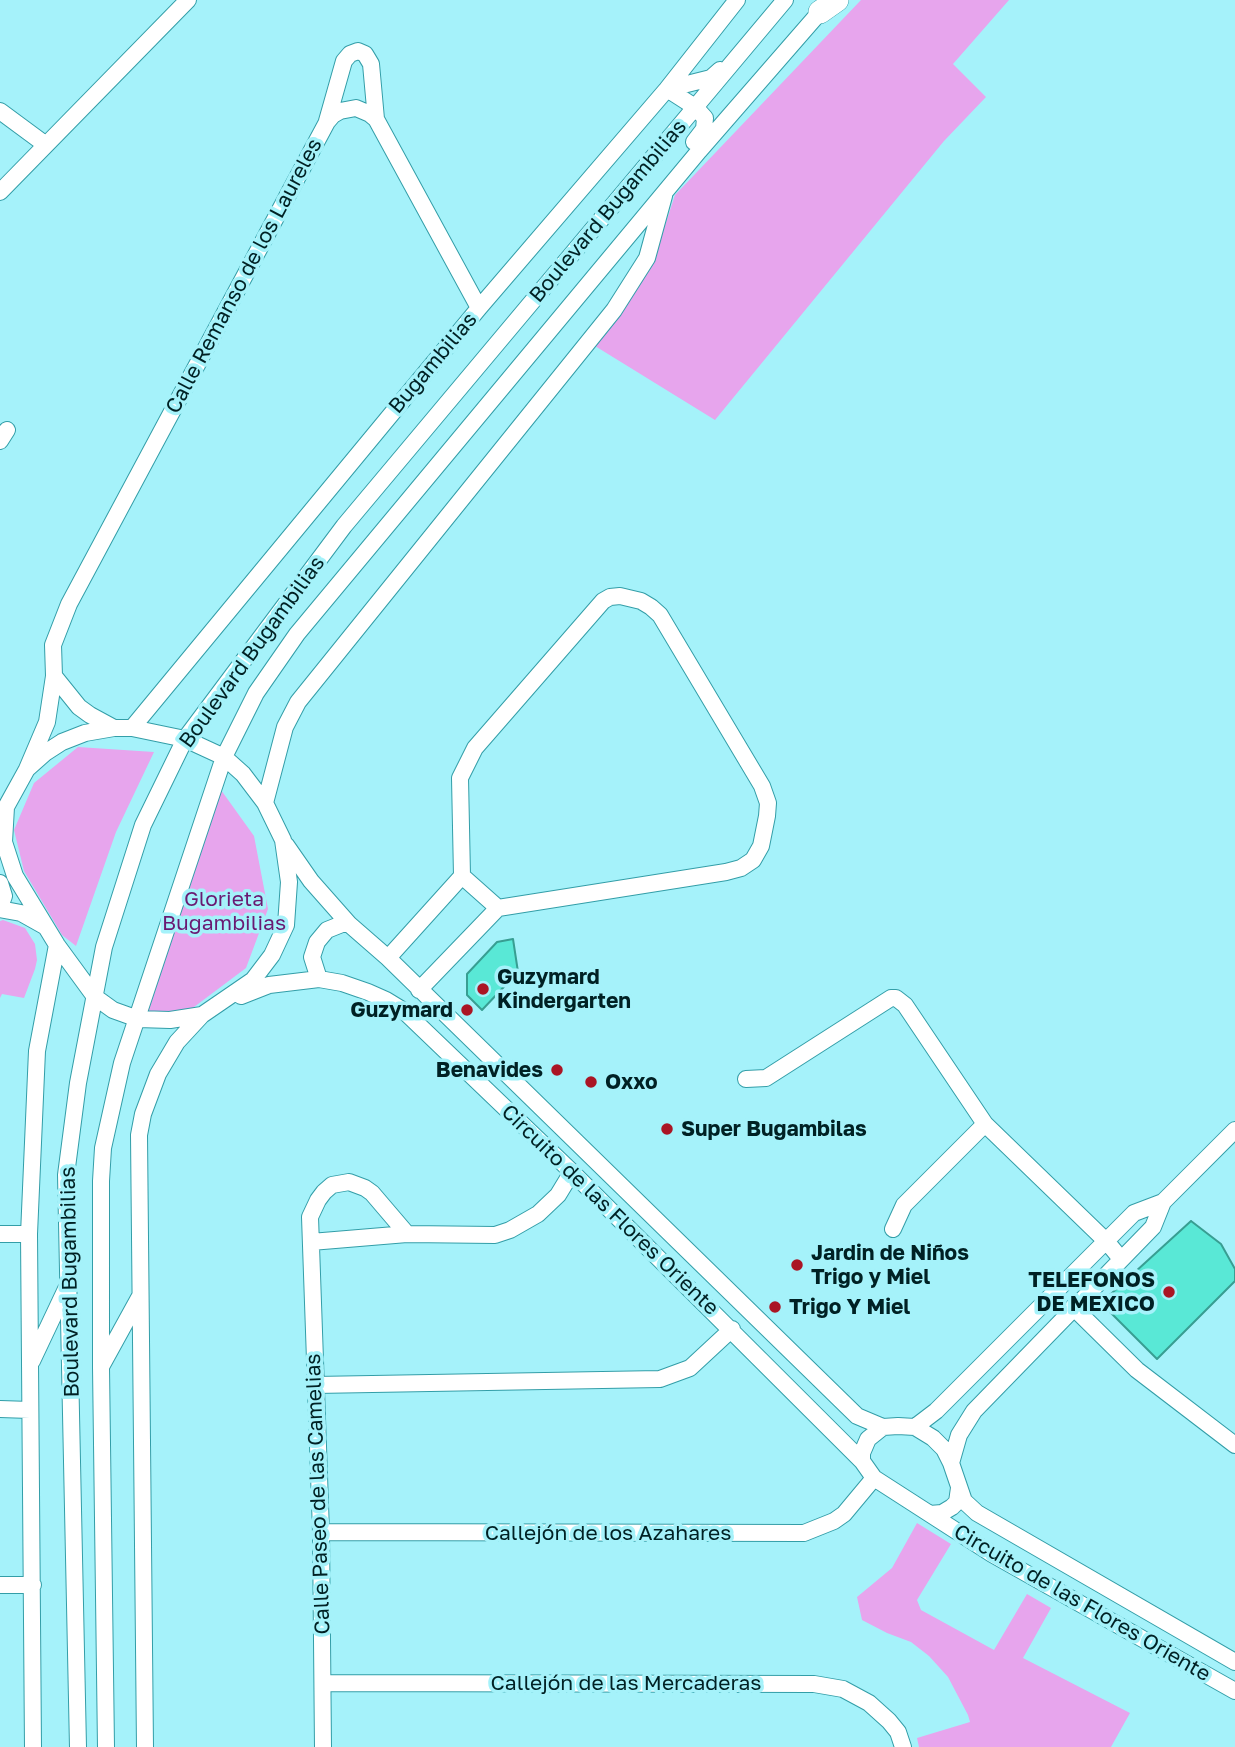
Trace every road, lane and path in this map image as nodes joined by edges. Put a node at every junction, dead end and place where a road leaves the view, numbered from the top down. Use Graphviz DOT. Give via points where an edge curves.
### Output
graph roads {
  1 [pos="188,0"];
  2 [pos="737,0"];
  3 [pos="785,0"];
  4 [pos="829,4"];
  5 [pos="736,57"];
  6 [pos="667,89"];
  7 [pos="695,107"];
  8 [pos="0,111"];
  9 [pos="376,119"];
  10 [pos="327,122"];
  11 [pos="46,145"];
  12 [pos="669,187"];
  13 [pos="0,192"];
  14 [pos="479,308"];
  15 [pos="54,676"];
  16 [pos="114,728"];
  17 [pos="132,728"];
  18 [pos="185,739"];
  19 [pos="224,757"];
  20 [pos="27,769"];
  21 [pos="265,803"];
  22 [pos="3,813"];
  23 [pos="282,840"];
  24 [pos="463,876"];
  25 [pos="0,883"];
  26 [pos="0,908"];
  27 [pos="498,908"];
  28 [pos="349,924"];
  29 [pos="47,928"];
  30 [pos="57,945"];
  31 [pos="388,958"];
  32 [pos="319,979"];
  33 [pos="419,990"];
  34 [pos="95,997"];
  35 [pos="219,1005"];
  36 [pos="202,1015"];
  37 [pos="138,1020"];
  38 [pos="746,1079"];
  39 [pos="985,1124"];
  40 [pos="1235,1130"];
  41 [pos="572,1172"];
  42 [pos="1163,1202"];
  43 [pos="893,1229"];
  44 [pos="0,1234"];
  45 [pos="29,1234"];
  46 [pos="407,1234"];
  47 [pos="311,1241"];
  48 [pos="1107,1241"];
  49 [pos="1121,1259"];
  50 [pos="68,1284"];
  51 [pos="141,1295"];
  52 [pos="1073,1307"];
  53 [pos="732,1329"];
  54 [pos="30,1367"];
  55 [pos="101,1367"];
  56 [pos="316,1385"];
  57 [pos="0,1409"];
  58 [pos="30,1410"];
  59 [pos="883,1427"];
  60 [pos="915,1427"];
  61 [pos="1235,1445"];
  62 [pos="862,1461"];
  63 [pos="951,1462"];
  64 [pos="874,1478"];
  65 [pos="959,1488"];
  66 [pos="930,1514"];
  67 [pos="321,1532"];
  68 [pos="0,1585"];
  69 [pos="33,1585"];
  70 [pos="1235,1662"];
  71 [pos="323,1682"];
  72 [pos="1235,1691"];
  73 [pos="33,1747"];
  74 [pos="78,1747"];
  75 [pos="106,1747"];
  76 [pos="145,1747"];
  77 [pos="323,1747"];
  78 [pos="903,1747"];
  1 -- 11 [label="street"];
  2 -- 6 [label="street, Bugambilias"];
  3 -- 5 [label="street, Boulevard Bugambilias"];
  4 -- 12 [label="street, Boulevard Bugambilias"];
  5 -- 6 [label="street" via="711,78"];
  5 -- 7 [label="street, Boulevard Bugambilias"];
  6 -- 7 [label="street"];
  6 -- 14 [label="street, Bugambilias"];
  7 -- 12 [label="street" via="706,126"];
  7 -- 18 [label="street, Boulevard Bugambilias" via="344,526"];
  8 -- 11 [label="street"];
  9 -- 10 [label="street, Calle Remanso de los Laureles" via="349,108"];
  9 -- 10 [label="street" via="372,64 358,51 344,61"];
  9 -- 14 [label="street"];
  10 -- 15 [label="street, Calle Remanso de los Laureles" via="69,604 53,645"];
  11 -- 13 [label="street"];
  12 -- 19 [label="street, Boulevard Bugambilias" via="297,634 256,694"];
  12 -- 21 [label="street, Boulevard Bugambilias" via="647,258 614,310 298,702 285,727"];
  14 -- 17 [label="street, Bugambilias"];
  15 -- 16 [label="street" via="79,707"];
  15 -- 20 [label="street, Calle Remanso de los Laureles" via="47,722"];
  16 -- 17 [label="street"];
  16 -- 20 [label="street" via="62,742"];
  17 -- 18 [label="street"];
  18 -- 19 [label="street"];
  18 -- 34 [label="street, Boulevard Bugambilias" via="143,825 104,947"];
  19 -- 21 [label="street"];
  19 -- 37 [label="street, Boulevard Bugambilias"];
  20 -- 22 [label="street, Calle Remanso de los Laureles"];
  21 -- 23 [label="street"];
  22 -- 29 [label="street" via="4,842 15,876"];
  23 -- 28 [label="street, Circuito de las Flores Oriente"];
  23 -- 35 [label="street" via="289,882 286,925 253,980"];
  24 -- 27 [label="street"];
  24 -- 27 [label="street" via="460,778 475,748 603,601 620,596 651,607 762,786 768,803 761,846 753,860 726,872"];
  24 -- 31 [label="street"];
  25 -- 26 [label="street" via="4,896"];
  26 -- 29 [label="street" via="21,913"];
  27 -- 33 [label="street"];
  28 -- 31 [label="street, Circuito de las Flores Oriente"];
  28 -- 32 [label="street" via="334,926 317,942 312,957"];
  29 -- 30 [label="street"];
  30 -- 34 [label="street"];
  30 -- 45 [label="street, Boulevard Bugambilias" via="37,1051"];
  31 -- 33 [label="street, Circuito de las Flores Oriente"];
  32 -- 35 [label="street, Circuito de las Flores Oriente" via="269,985"];
  32 -- 41 [label="street, Circuito de las Flores Oriente" via="368,992 404,1011"];
  33 -- 59 [label="street, Circuito de las Flores Oriente" via="857,1416"];
  34 -- 37 [label="street"];
  34 -- 50 [label="street, Boulevard Bugambilias" via="66,1175"];
  35 -- 36 [label="street"];
  36 -- 37 [label="street"];
  36 -- 51 [label="street" via="167,1058 143,1114 139,1135"];
  37 -- 55 [label="street, Boulevard Bugambilias" via="122,1063 103,1148"];
  38 -- 39 [label="street" via="766,1078 891,998 905,1005"];
  39 -- 43 [label="street" via="904,1205"];
  39 -- 48 [label="street"];
  40 -- 42 [label="street"];
  41 -- 46 [label="street" via="548,1205 510,1230 495,1235"];
  41 -- 53 [label="street, Circuito de las Flores Oriente"];
  42 -- 48 [label="street" via="1134,1213"];
  42 -- 49 [label="street" via="1153,1227"];
  44 -- 45 [label="street"];
  45 -- 54 [label="street, Boulevard Bugambilias"];
  46 -- 47 [label="street"];
  46 -- 47 [label="street, Calle Paseo de las Camelias" via="365,1188 341,1182 324,1192 313,1209"];
  47 -- 56 [label="street, Calle Paseo de las Camelias"];
  48 -- 49 [label="street"];
  48 -- 60 [label="street" via="936,1412"];
  49 -- 52 [label="street"];
  50 -- 54 [label="street"];
  50 -- 74 [label="street, Boulevard Bugambilias"];
  51 -- 55 [label="street"];
  51 -- 76 [label="street"];
  52 -- 61 [label="street" via="1137,1370"];
  52 -- 63 [label="street" via="974,1411 959,1435"];
  53 -- 56 [label="street" via="690,1368 660,1379"];
  53 -- 62 [label="street, Circuito de las Flores Oriente"];
  54 -- 58 [label="street, Boulevard Bugambilias"];
  55 -- 75 [label="street, Boulevard Bugambilias"];
  56 -- 67 [label="street, Calle Paseo de las Camelias"];
  57 -- 58 [label="street"];
  58 -- 69 [label="street, Boulevard Bugambilias"];
  59 -- 60 [label="street"];
  59 -- 62 [label="street" via="868,1439"];
  60 -- 63 [label="street" via="933,1437"];
  62 -- 64 [label="street"];
  63 -- 65 [label="street"];
  64 -- 66 [label="street"];
  64 -- 67 [label="street, Callejón de los Azahares" via="834,1521 804,1533"];
  65 -- 66 [label="street" via="952,1507 942,1514"];
  65 -- 70 [label="street, Circuito de las Flores Oriente" via="976,1513"];
  66 -- 72 [label="street, Circuito de las Flores Oriente"];
  67 -- 71 [label="street, Calle Paseo de las Camelias"];
  68 -- 69 [label="street"];
  69 -- 73 [label="street, Boulevard Bugambilias"];
  71 -- 77 [label="street, Calle Paseo de las Camelias"];
  71 -- 78 [label="street, Callejón de las Mercaderas" via="814,1684 843,1689 869,1703 890,1721"];
}
